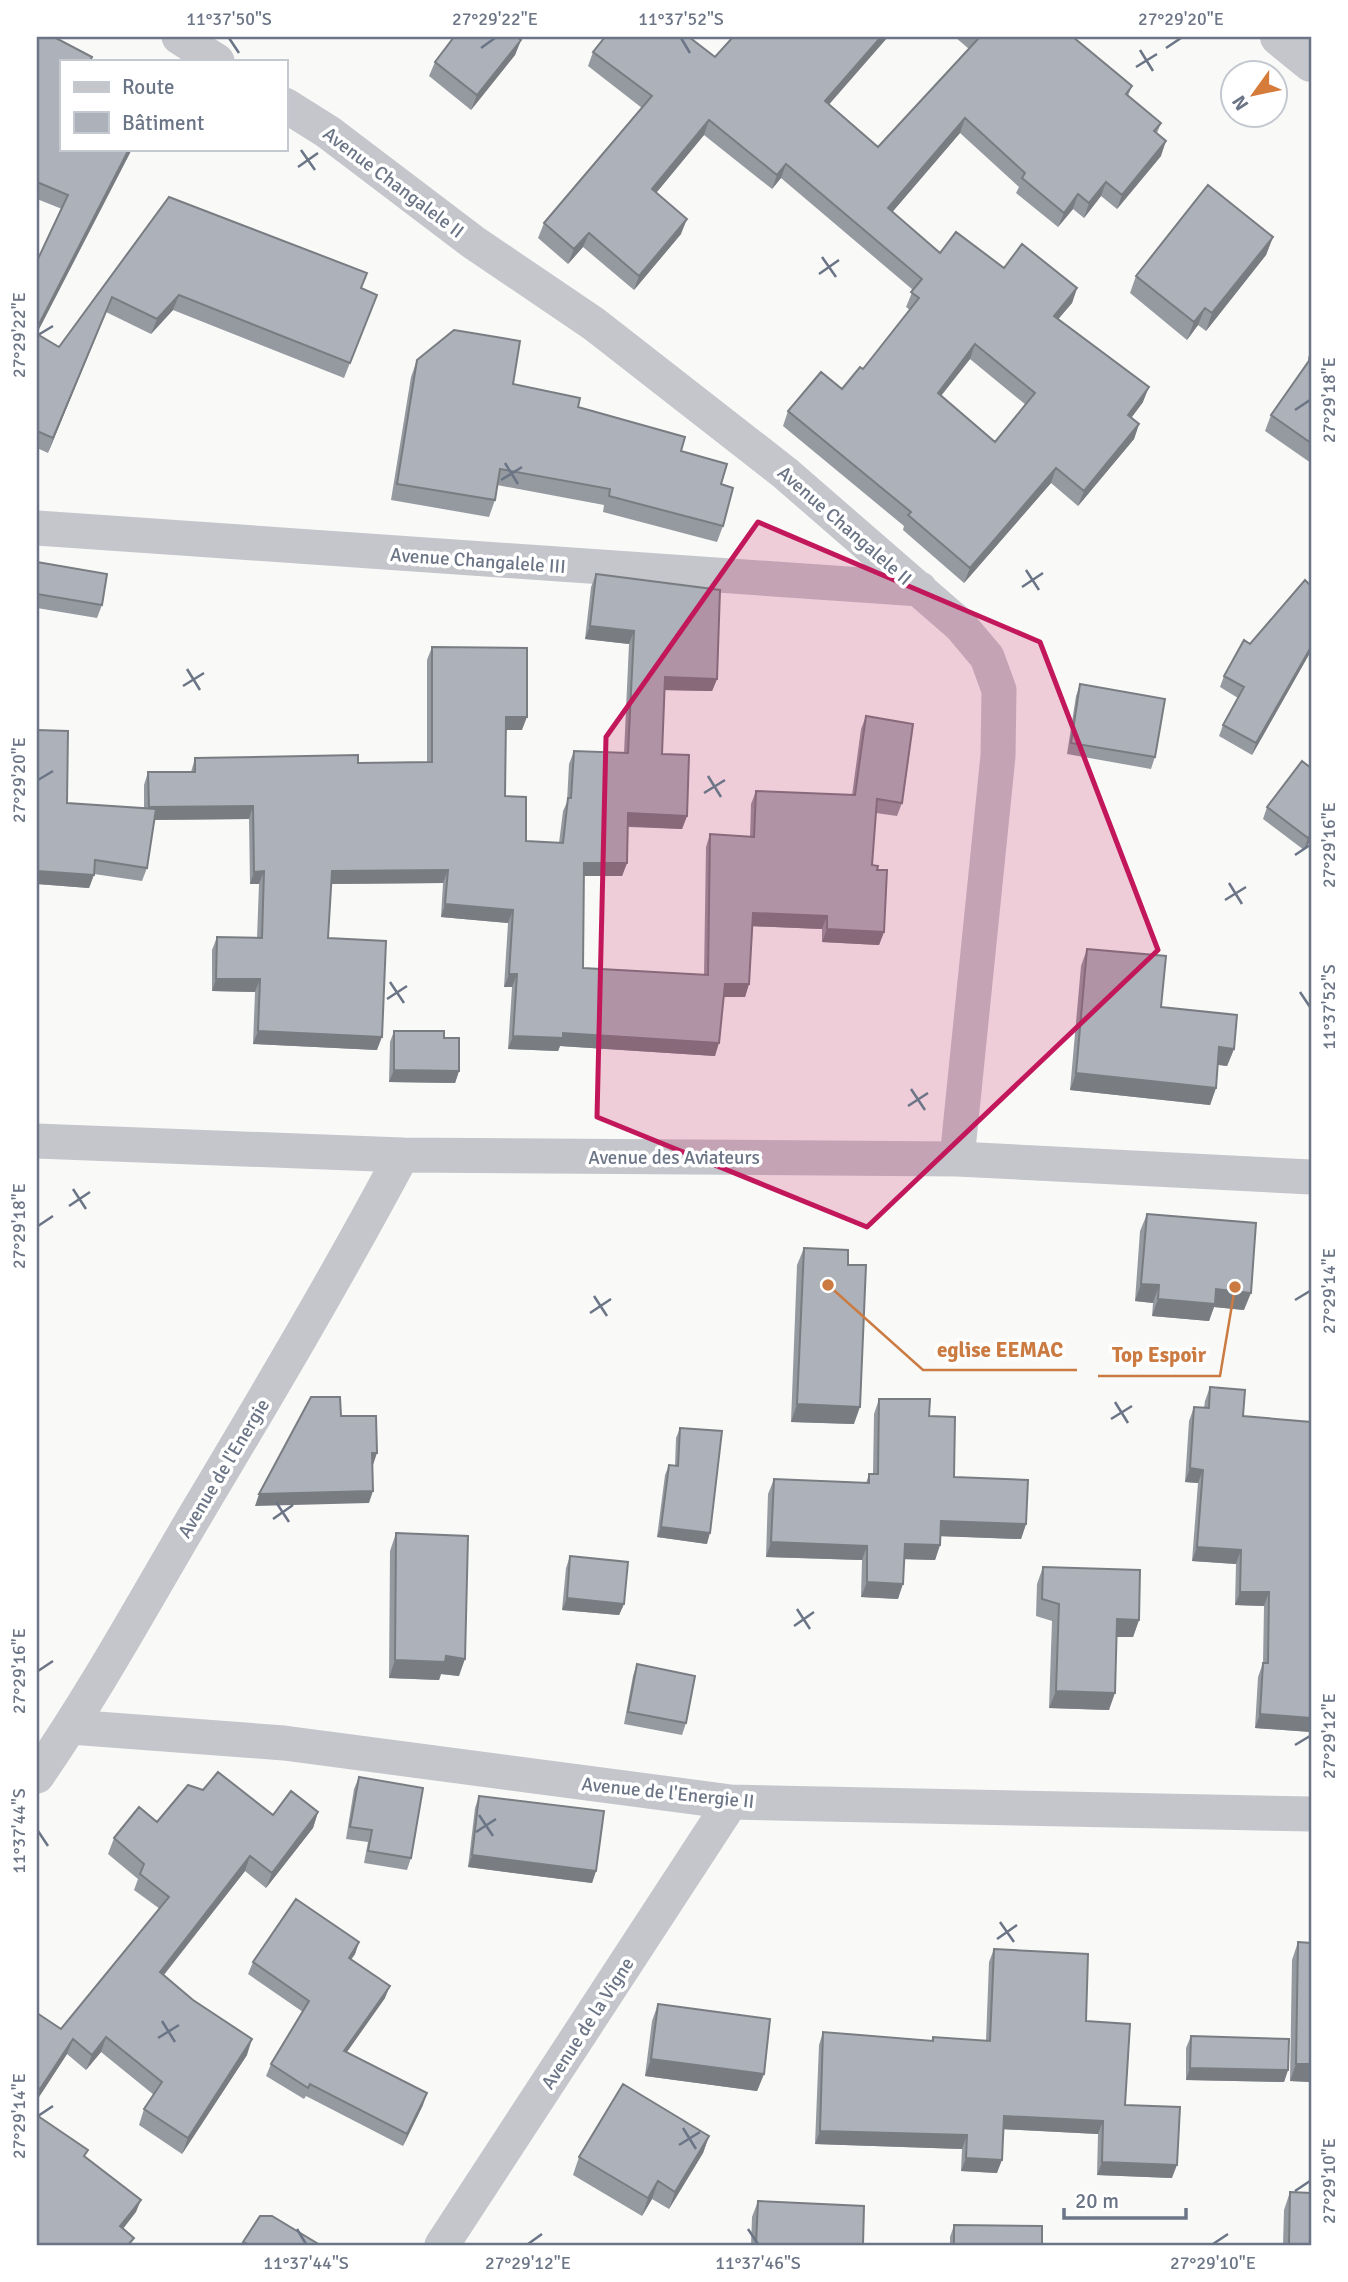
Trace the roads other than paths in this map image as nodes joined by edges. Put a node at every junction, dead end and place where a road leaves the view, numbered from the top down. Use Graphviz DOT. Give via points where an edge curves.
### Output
graph roads {
  1 [pos="179,37"];
  2 [pos="1279,37"];
  3 [pos="215,60"];
  4 [pos="1311,63"];
  5 [pos="287,106"];
  6 [pos="37,528"];
  7 [pos="920,589"];
  8 [pos="37,1141"];
  9 [pos="402,1155"];
  10 [pos="957,1159"];
  11 [pos="1311,1177"];
  12 [pos="71,1727"];
  13 [pos="37,1776"];
  14 [pos="731,1802"];
  15 [pos="1311,1814"];
  16 [pos="442,2245"];
  1 -- 3 [label="street"];
  2 -- 4 [label="street"];
  5 -- 7 [label="street, Avenue Changalele II" via="594,324 785,473"];
  6 -- 7 [label="street, Avenue Changalele III"];
  7 -- 10 [label="street, Avenue Changalele II" via="987,657 999,690 998,756"];
  8 -- 9 [label="street, Avenue des Aviateurs"];
  9 -- 10 [label="street, Avenue des Aviateurs"];
  9 -- 12 [label="street, Avenue de l'Energie" via="353,1248"];
  10 -- 11 [label="street, Avenue des Aviateurs"];
  12 -- 13 [label="street, Avenue de l'Energie"];
  12 -- 14 [label="street, Avenue de l'Energie II" via="284,1743"];
  14 -- 15 [label="street, Avenue de l'Energie II"];
  14 -- 16 [label="street, Avenue de la Vigne"];
}
